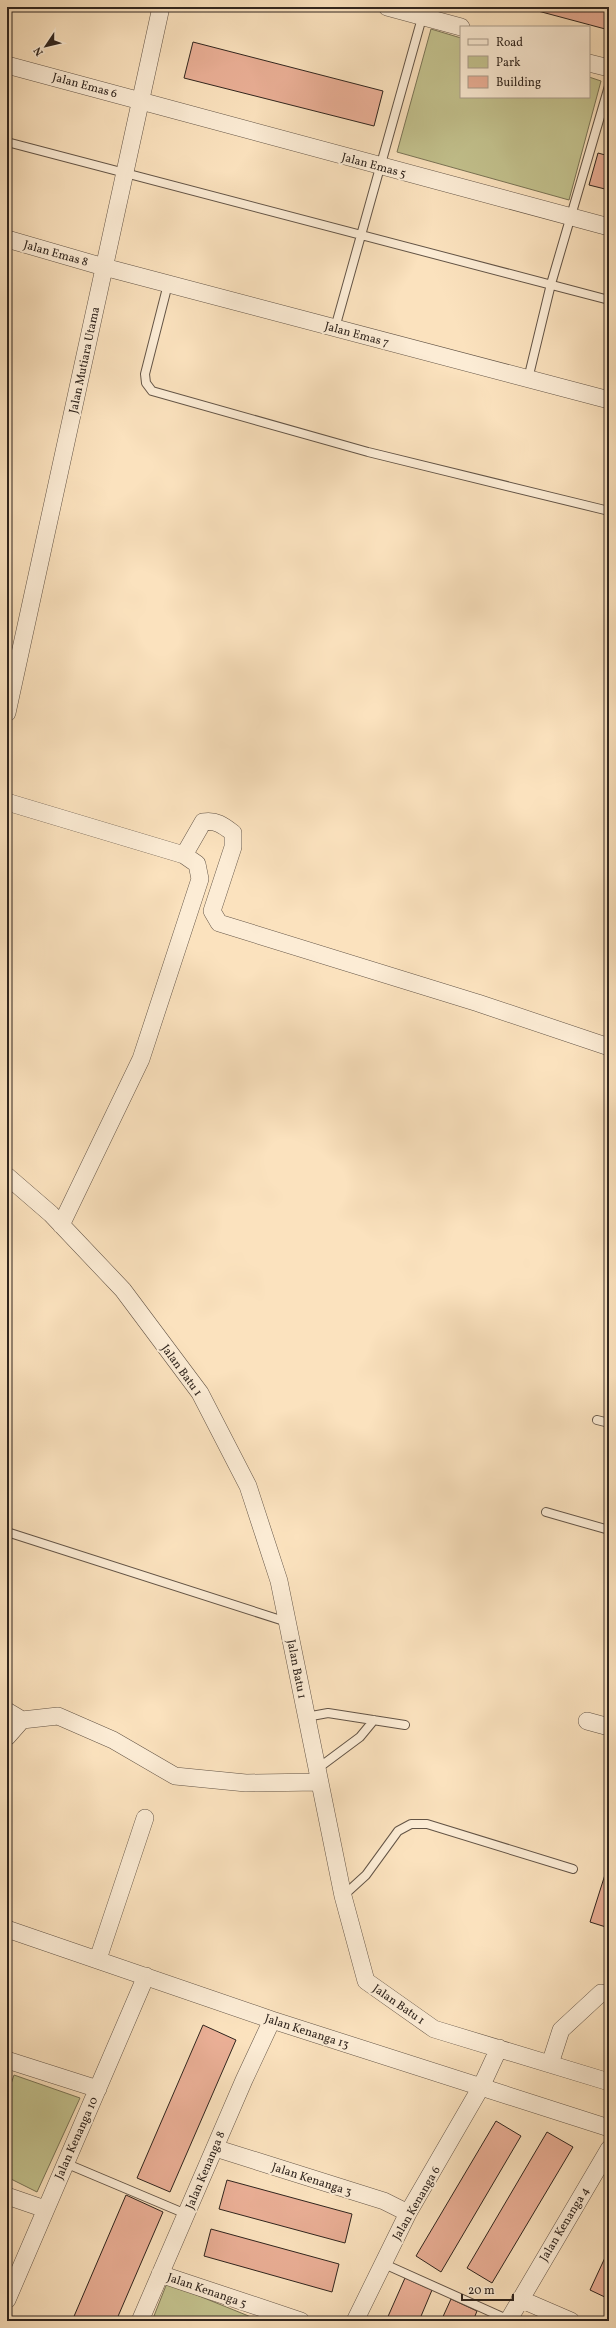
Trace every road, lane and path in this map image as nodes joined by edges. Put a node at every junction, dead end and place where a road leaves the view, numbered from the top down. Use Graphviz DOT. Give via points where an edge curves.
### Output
graph roads {
  1 [pos="161,7"];
  2 [pos="386,7"];
  3 [pos="423,12"];
  4 [pos="460,28"];
  5 [pos="590,63"];
  6 [pos="7,65"];
  7 [pos="609,68"];
  8 [pos="609,86"];
  9 [pos="140,99"];
  10 [pos="7,142"];
  11 [pos="380,167"];
  12 [pos="125,172"];
  13 [pos="571,217"];
  14 [pos="609,227"];
  15 [pos="362,235"];
  16 [pos="7,238"];
  17 [pos="104,267"];
  18 [pos="168,284"];
  19 [pos="551,284"];
  20 [pos="609,300"];
  21 [pos="335,328"];
  22 [pos="528,379"];
  23 [pos="609,400"];
  24 [pos="609,511"];
  25 [pos="7,714"];
  26 [pos="7,802"];
  27 [pos="184,855"];
  28 [pos="609,1047"];
  29 [pos="7,1176"];
  30 [pos="61,1225"];
  31 [pos="597,1420"];
  32 [pos="609,1423"];
  33 [pos="546,1512"];
  34 [pos="609,1530"];
  35 [pos="7,1532"];
  36 [pos="287,1622"];
  37 [pos="7,1711"];
  38 [pos="306,1717"];
  39 [pos="22,1720"];
  40 [pos="374,1720"];
  41 [pos="587,1721"];
  42 [pos="405,1725"];
  43 [pos="609,1728"];
  44 [pos="7,1737"];
  45 [pos="318,1776"];
  46 [pos="145,1818"];
  47 [pos="573,1869"];
  48 [pos="343,1896"];
  49 [pos="7,1929"];
  50 [pos="98,1959"];
  51 [pos="146,1976"];
  52 [pos="600,1993"];
  53 [pos="272,2020"];
  54 [pos="499,2048"];
  55 [pos="7,2060"];
  56 [pos="550,2064"];
  57 [pos="609,2082"];
  58 [pos="481,2087"];
  59 [pos="98,2089"];
  60 [pos="609,2128"];
  61 [pos="215,2148"];
  62 [pos="609,2149"];
  63 [pos="65,2164"];
  64 [pos="7,2196"];
  65 [pos="45,2210"];
  66 [pos="186,2214"];
  67 [pos="408,2214"];
  68 [pos="382,2263"];
  69 [pos="160,2274"];
  70 [pos="520,2299"];
  71 [pos="7,2300"];
  72 [pos="508,2320"];
  73 [pos="140,2321"];
  74 [pos="301,2321"];
  75 [pos="354,2321"];
  76 [pos="571,2321"];
  1 -- 9 [label="street, Jalan Mutiara Utama"];
  2 -- 3 [label="street"];
  3 -- 4 [label="street"];
  3 -- 11 [label="lane"];
  5 -- 7 [label="street"];
  6 -- 9 [label="street, Jalan Emas 6"];
  8 -- 13 [label="lane"];
  9 -- 11 [label="street, Jalan Emas 5"];
  9 -- 12 [label="street, Jalan Mutiara Utama"];
  10 -- 12 [label="lane"];
  11 -- 13 [label="street, Jalan Emas 5"];
  11 -- 15 [label="lane"];
  12 -- 15 [label="lane"];
  12 -- 17 [label="street, Jalan Mutiara Utama"];
  13 -- 14 [label="street, Jalan Emas 5"];
  13 -- 19 [label="lane"];
  15 -- 19 [label="lane"];
  15 -- 21 [label="lane"];
  16 -- 17 [label="street, Jalan Emas 8"];
  17 -- 18 [label="street, Jalan Emas 7"];
  17 -- 25 [label="street, Jalan Mutiara Utama"];
  18 -- 21 [label="street, Jalan Emas 7"];
  18 -- 24 [label="lane" via="145,374 146,383 152,391 368,452"];
  19 -- 20 [label="lane"];
  19 -- 22 [label="lane"];
  21 -- 22 [label="street, Jalan Emas 7"];
  22 -- 23 [label="street, Jalan Emas 7"];
  26 -- 27 [label="street"];
  27 -- 28 [label="street" via="203,822 212,820 233,833 233,847 212,911 219,923 471,1001"];
  27 -- 30 [label="street" via="198,864 200,879 141,1059"];
  29 -- 30 [label="street, Jalan Batu 1"];
  30 -- 36 [label="street, Jalan Batu 1" via="123,1290 200,1393 248,1486 279,1581"];
  31 -- 32 [label="lane"];
  33 -- 34 [label="lane"];
  35 -- 36 [label="lane"];
  36 -- 38 [label="street, Jalan Batu 1"];
  37 -- 39 [label="street"];
  38 -- 40 [label="lane" via="328,1713"];
  38 -- 45 [label="street, Jalan Batu 1"];
  39 -- 44 [label="street"];
  39 -- 45 [label="street" via="58,1716 113,1740 175,1776 246,1783"];
  40 -- 42 [label="lane"];
  40 -- 45 [label="lane" via="360,1737"];
  41 -- 43 [label="street"];
  45 -- 48 [label="street, Jalan Batu 1"];
  46 -- 50 [label="street"];
  47 -- 48 [label="lane" via="427,1824 411,1824 398,1830 366,1875"];
  48 -- 54 [label="street, Jalan Batu 1" via="366,1981 434,2030"];
  49 -- 50 [label="street, Jalan Kenanga 13"];
  50 -- 51 [label="street, Jalan Kenanga 13"];
  51 -- 53 [label="street, Jalan Kenanga 13"];
  51 -- 59 [label="street, Jalan Kenanga 10"];
  52 -- 56 [label="street" via="561,2030"];
  53 -- 58 [label="street, Jalan Kenanga 13"];
  53 -- 61 [label="street, Jalan Kenanga 8"];
  54 -- 56 [label="street, Jalan Batu 1"];
  54 -- 58 [label="street, Jalan Kenanga 6"];
  55 -- 59 [label="street"];
  56 -- 57 [label="street, Jalan Batu 1"];
  58 -- 60 [label="street, Jalan Kenanga 13"];
  58 -- 67 [label="street, Jalan Kenanga 6"];
  59 -- 63 [label="street, Jalan Kenanga 10"];
  61 -- 66 [label="street, Jalan Kenanga 8"];
  61 -- 67 [label="street, Jalan Kenanga 3" via="384,2202"];
  62 -- 70 [label="street, Jalan Kenanga 4"];
  63 -- 65 [label="street, Jalan Kenanga 10"];
  63 -- 66 [label="lane"];
  64 -- 65 [label="street"];
  65 -- 71 [label="street, Jalan Kenanga 10"];
  66 -- 69 [label="street, Jalan Kenanga 8"];
  67 -- 68 [label="street, Jalan Kenanga 6"];
  68 -- 72 [label="lane"];
  68 -- 75 [label="street, Jalan Kenanga 6"];
  69 -- 73 [label="street, Jalan Kenanga 8"];
  69 -- 74 [label="street, Jalan Kenanga 5"];
  70 -- 72 [label="street, Jalan Kenanga 4"];
  70 -- 76 [label="street"];
}
